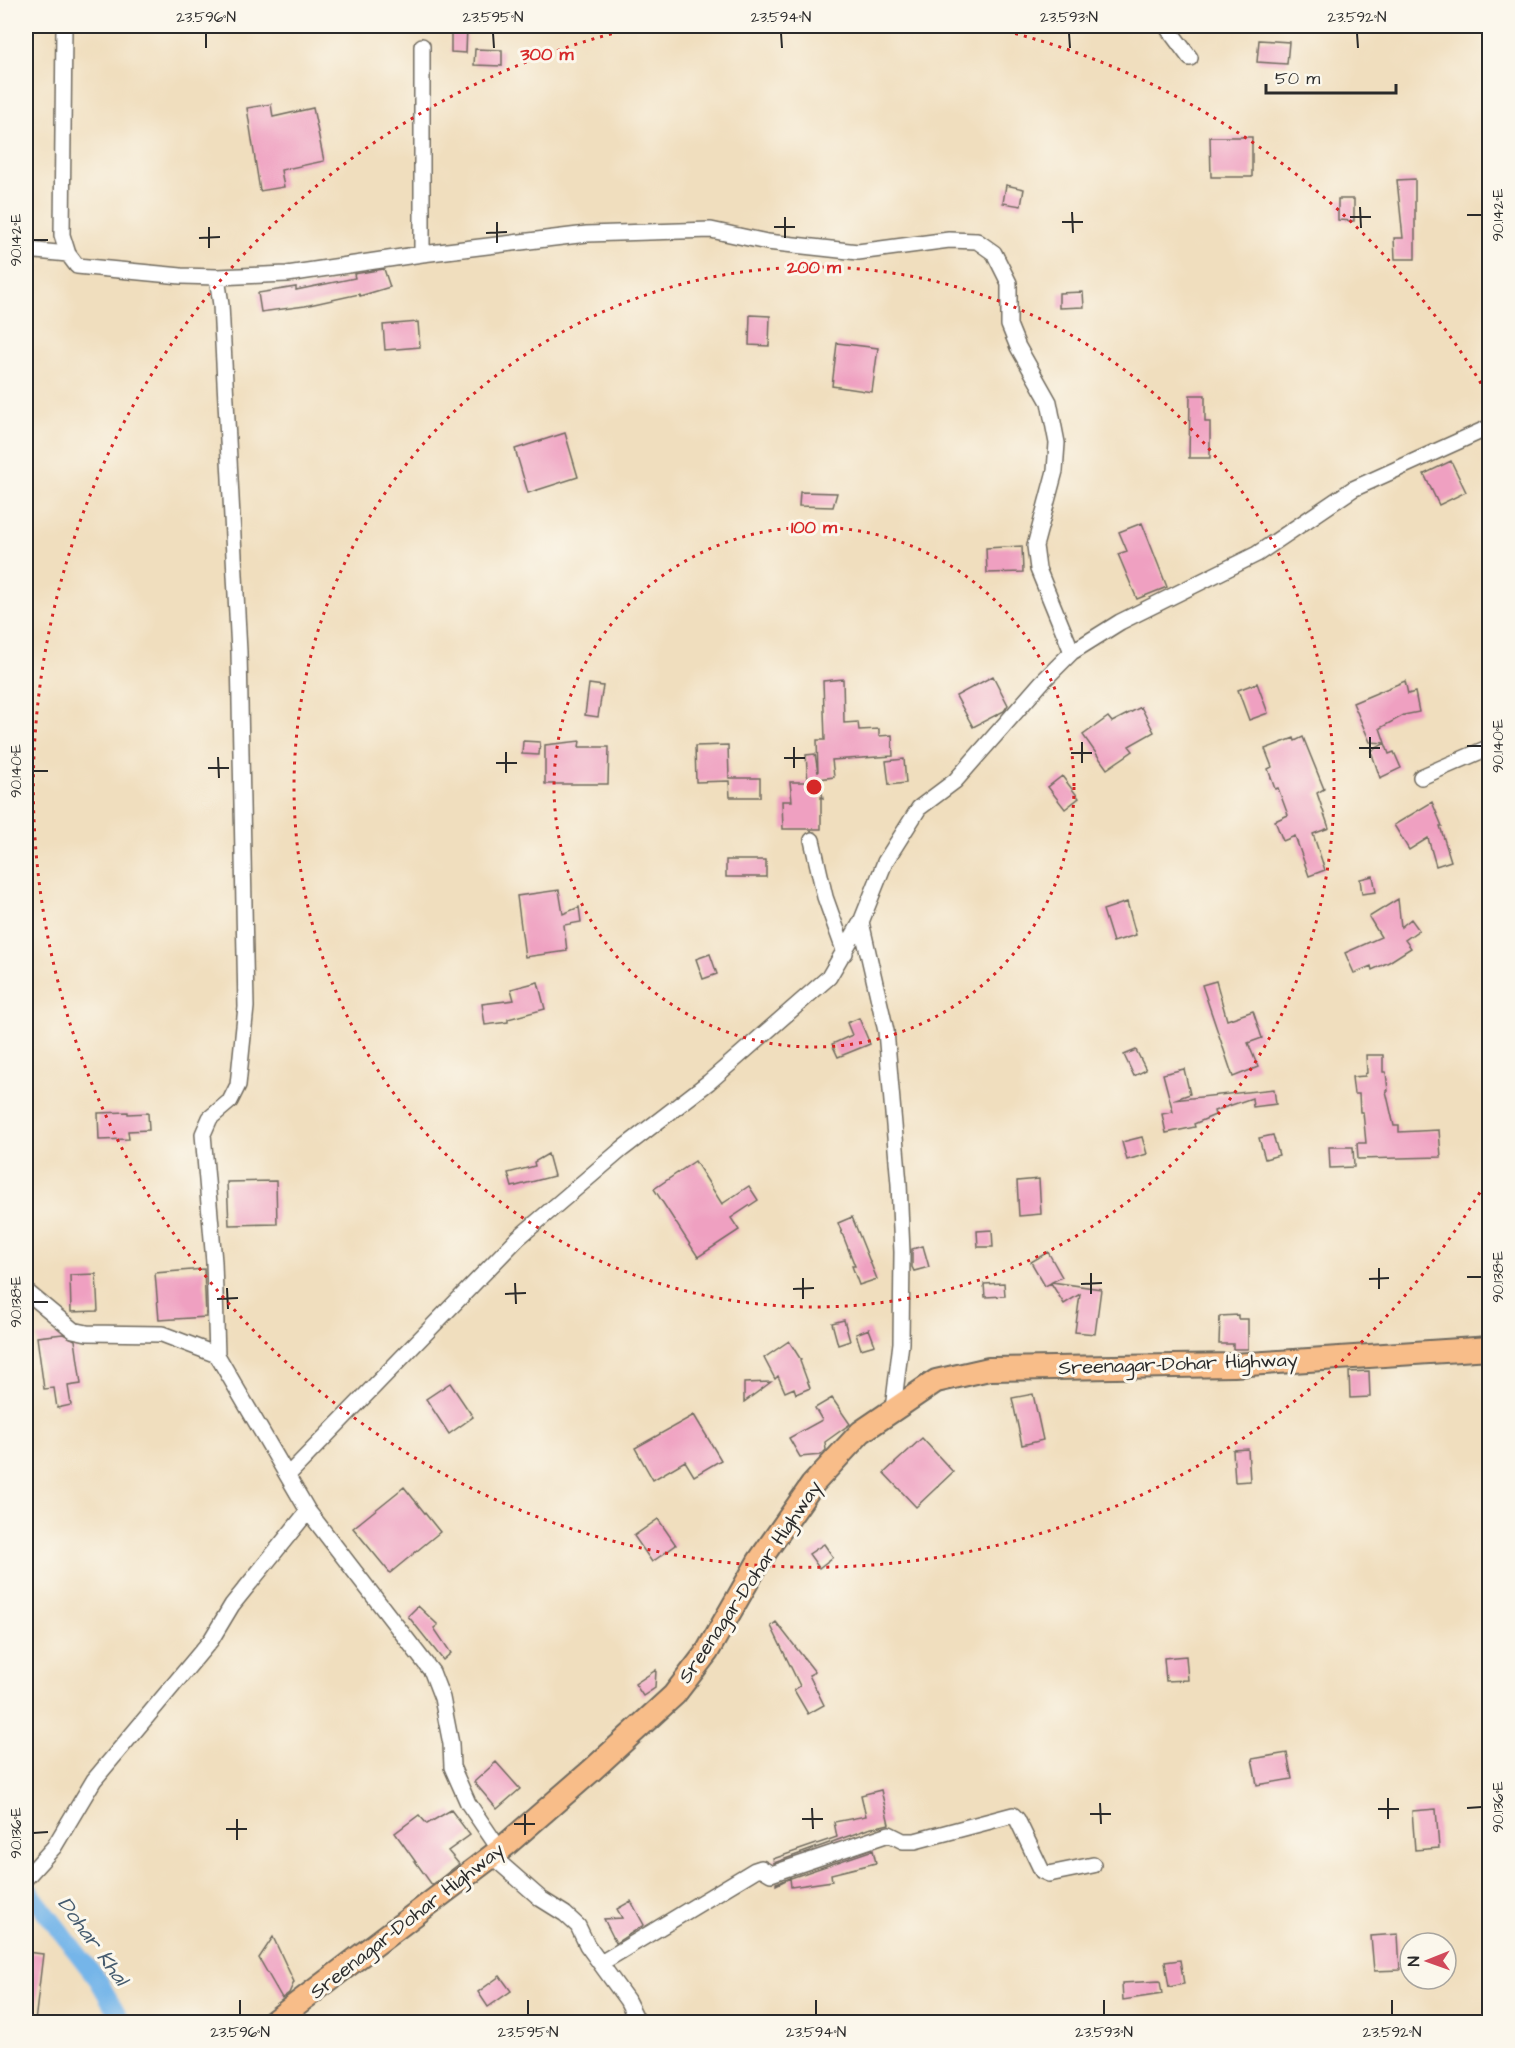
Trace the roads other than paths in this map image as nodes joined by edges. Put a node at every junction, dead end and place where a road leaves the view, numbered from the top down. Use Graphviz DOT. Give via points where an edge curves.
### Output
graph roads {
  1 [pos="64,26"];
  2 [pos="1166,26"];
  3 [pos="422,46"];
  4 [pos="1190,58"];
  5 [pos="26,250"];
  6 [pos="68,254"];
  7 [pos="422,254"];
  8 [pos="217,277"];
  9 [pos="1490,427"];
  10 [pos="1072,652"];
  11 [pos="1490,747"];
  12 [pos="1421,777"];
  13 [pos="812,840"];
  14 [pos="861,922"];
  15 [pos="845,953"];
  16 [pos="26,1291"];
  17 [pos="1490,1348"];
  18 [pos="217,1355"];
  19 [pos="893,1409"];
  20 [pos="288,1475"];
  21 [pos="308,1511"];
  22 [pos="496,1853"];
  23 [pos="1093,1865"];
  24 [pos="26,1878"];
  25 [pos="601,1963"];
  26 [pos="273,2022"];
  27 [pos="638,2022"];
  1 -- 6 [label="street" via="62,235"];
  2 -- 4 [label="street"];
  3 -- 7 [label="street"];
  5 -- 6 [label="street"];
  6 -- 8 [label="street" via="77,266"];
  7 -- 8 [label="street" via="287,274"];
  7 -- 10 [label="street" via="587,234 711,230 767,242 858,252 949,240 977,241 994,253 1009,283 1009,325 1017,347 1049,402 1057,443 1035,546 1038,569"];
  8 -- 18 [label="street" via="239,652 246,1007 238,1085 230,1101 210,1118 203,1134"];
  9 -- 10 [label="street" via="1353,489 1257,554 1120,622"];
  10 -- 14 [label="street" via="955,781 919,808 885,862"];
  11 -- 12 [label="street"];
  13 -- 15 [label="street" via="825,897"];
  14 -- 15 [label="street"];
  14 -- 19 [label="street" via="886,1031 898,1184 901,1343"];
  15 -- 20 [label="street" via="829,977 752,1045 518,1238"];
  16 -- 18 [label="street" via="73,1330 162,1334"];
  17 -- 19 [label="main road, Sreenagar-Dohar Highway" via="1234,1365 989,1369 936,1381"];
  18 -- 20 [label="street"];
  19 -- 22 [label="main road, Sreenagar-Dohar Highway" via="861,1432 812,1485 759,1561 707,1652 674,1695"];
  20 -- 21 [label="street"];
  21 -- 22 [label="street" via="432,1672 442,1698 452,1767"];
  21 -- 24 [label="street" via="232,1605 211,1640 94,1780 54,1847"];
  22 -- 25 [label="street" via="541,1899 578,1926"];
  22 -- 26 [label="main road, Sreenagar-Dohar Highway"];
  23 -- 25 [label="street" via="1049,1874 1042,1871 1013,1815 915,1840 903,1841 889,1834 771,1874 761,1868 755,1870"];
  25 -- 27 [label="street"];
}
